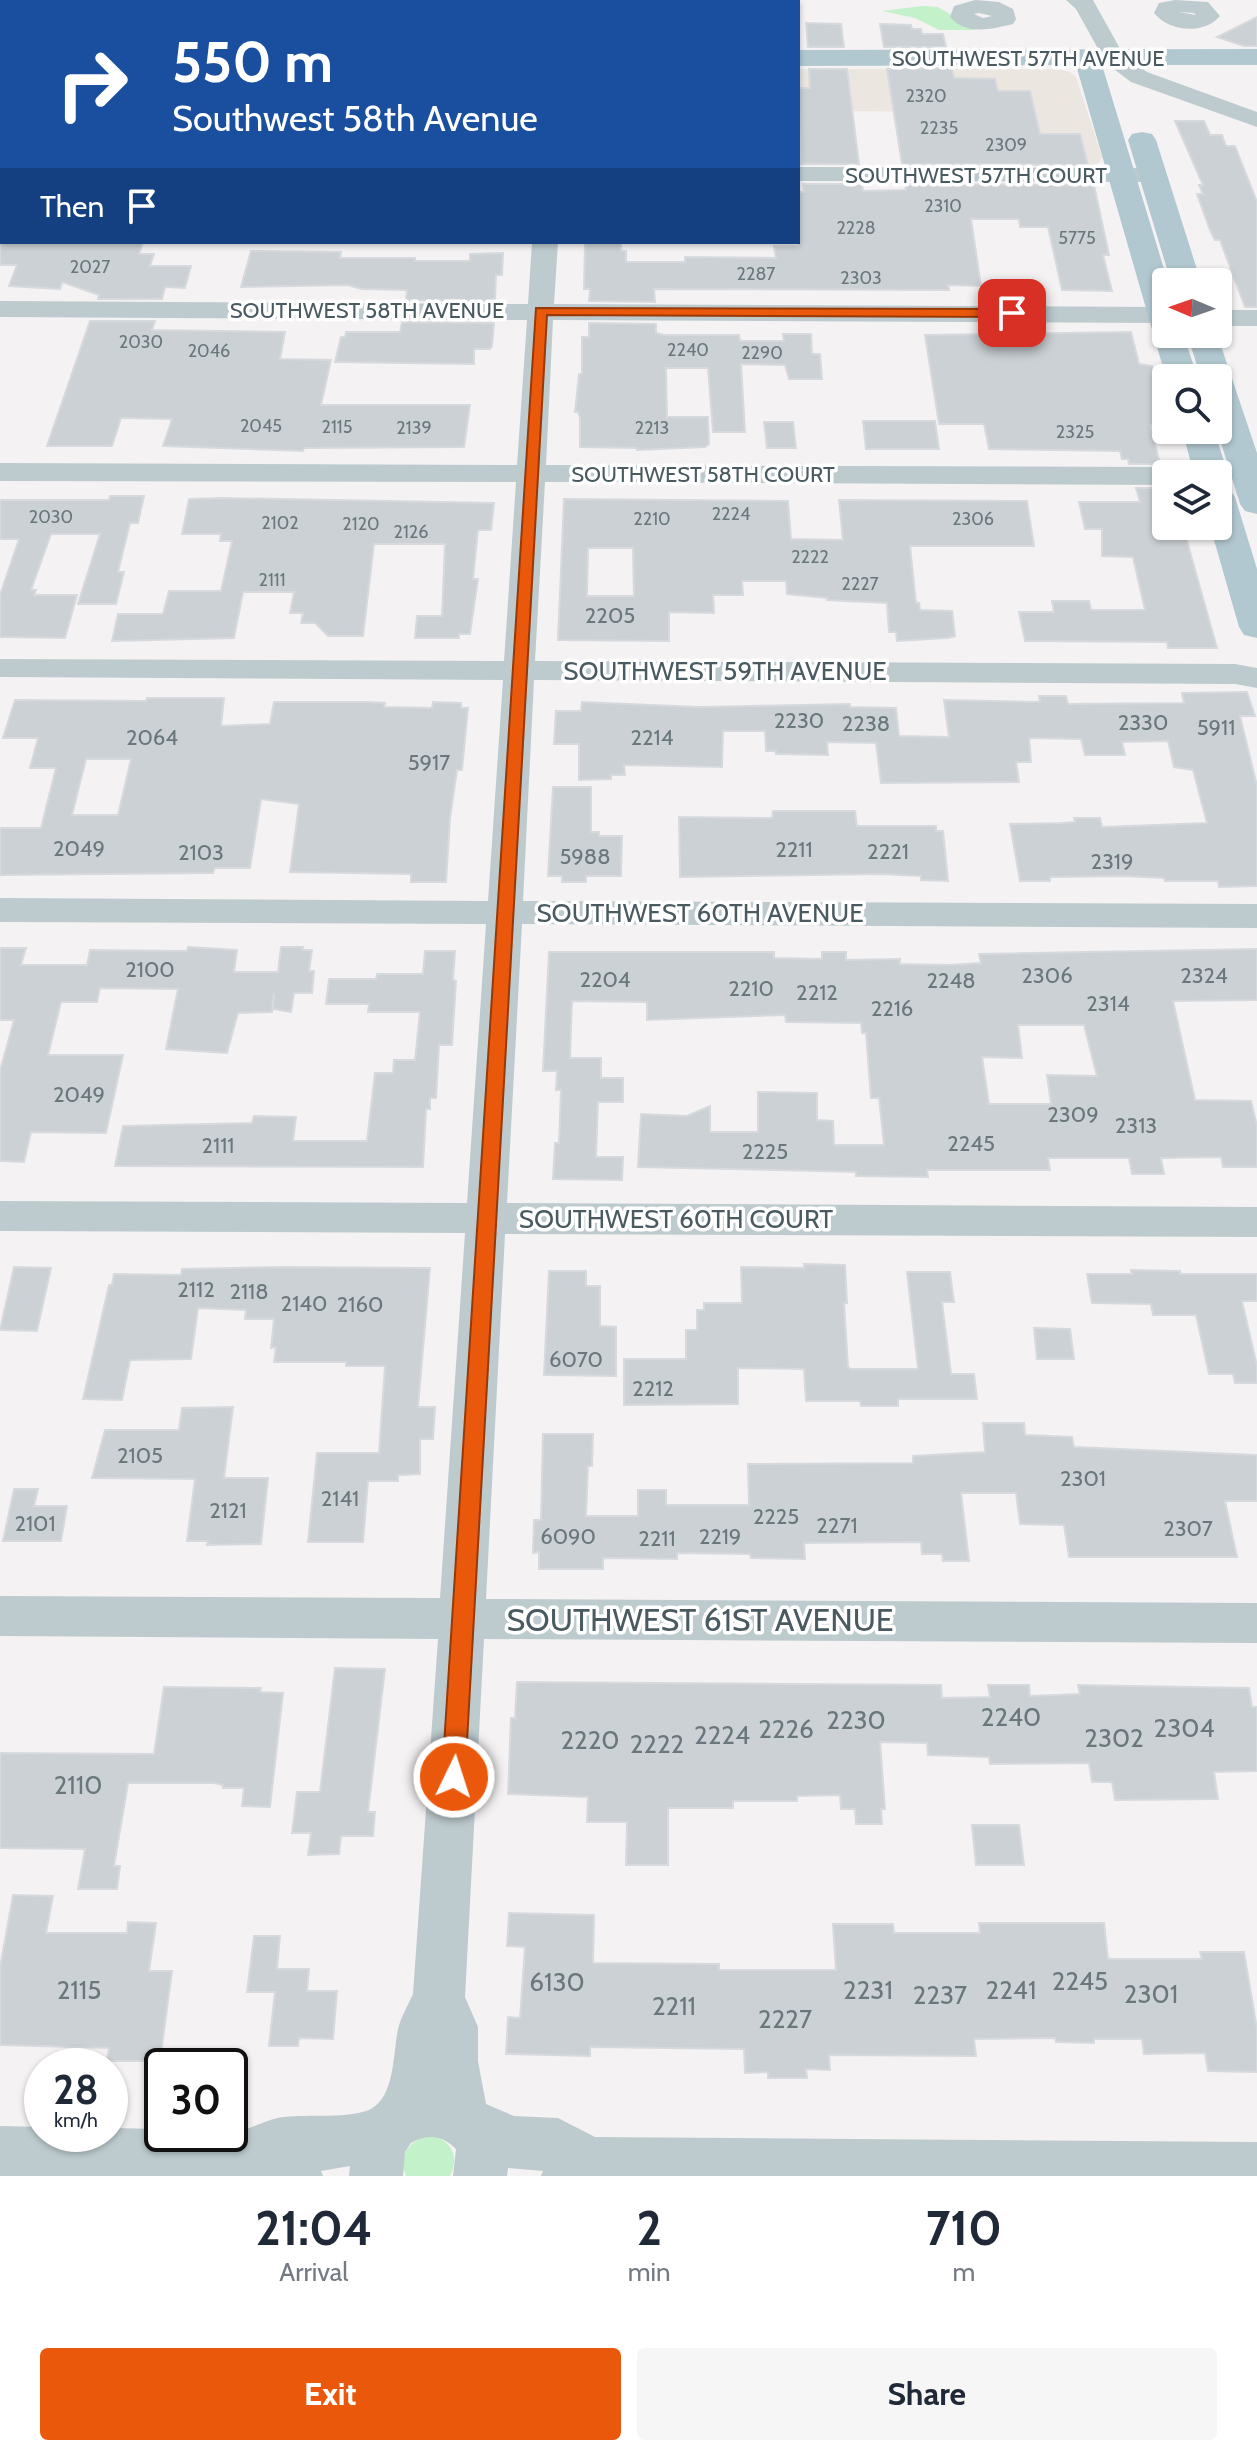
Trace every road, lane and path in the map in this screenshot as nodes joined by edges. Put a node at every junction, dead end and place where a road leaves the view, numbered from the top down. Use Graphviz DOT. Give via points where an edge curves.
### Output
graph roads {
  1 [pos="942,0"];
  2 [pos="1078,1"];
  3 [pos="965,9"];
  4 [pos="1257,57"];
  5 [pos="800,58"];
  6 [pos="1100,58"];
  7 [pos="1179,58"];
  8 [pos="1171,89"];
  9 [pos="1131,106"];
  10 [pos="1257,120"];
  11 [pos="800,174"];
  12 [pos="1121,175"];
  13 [pos="1153,175"];
  14 [pos="545,244"];
  15 [pos="1182,268"];
  16 [pos="1152,277"];
  17 [pos="0,309"];
  18 [pos="541,311"];
  19 [pos="1232,318"];
  20 [pos="1257,318"];
  21 [pos="1152,323"];
  22 [pos="1231,444"];
  23 [pos="0,472"];
  24 [pos="532,474"];
  25 [pos="1152,476"];
  26 [pos="1241,486"];
  27 [pos="1231,540"];
  28 [pos="1257,627"];
  29 [pos="0,668"];
  30 [pos="518,670"];
  31 [pos="1257,678"];
  32 [pos="0,910"];
  33 [pos="504,912"];
  34 [pos="1257,916"];
  35 [pos="0,1216"];
  36 [pos="486,1218"];
  37 [pos="1257,1222"];
  38 [pos="0,1616"];
  39 [pos="464,1619"];
  40 [pos="1257,1623"];
  41 [pos="439,1998"];
  42 [pos="388,2141"];
  43 [pos="472,2141"];
  44 [pos="0,2153"];
  45 [pos="247,2158"];
  46 [pos="1257,2169"];
  47 [pos="578,2170"];
  48 [pos="296,2176"];
  1 -- 3 [label="street"];
  2 -- 6 [label="street" via="1072,6"];
  4 -- 7 [label="main road, SOUTHWEST 57TH AVENUE"];
  5 -- 6 [label="main road, SOUTHWEST 57TH AVENUE"];
  6 -- 7 [label="main road, SOUTHWEST 57TH AVENUE"];
  6 -- 8 [label="street"];
  6 -- 9 [label="main road"];
  6 -- 12 [label="main road"];
  7 -- 8 [label="street" via="1168,78"];
  8 -- 9 [label="street" via="1147,90"];
  8 -- 10 [label="street"];
  9 -- 13 [label="main road"];
  11 -- 12 [label="street, SOUTHWEST 57TH COURT"];
  12 -- 13 [label="street, SOUTHWEST 57TH COURT"];
  12 -- 16 [label="main road"];
  13 -- 15 [label="main road"];
  14 -- 18 [label="street"];
  17 -- 18 [label="street, SOUTHWEST 58TH AVENUE"];
  18 -- 21 [label="street, SOUTHWEST 58TH AVENUE"];
  18 -- 24 [label="street"];
  19 -- 20 [label="street"];
  22 -- 26 [label="main road"];
  23 -- 24 [label="street, SOUTHWEST 58TH COURT"];
  24 -- 25 [label="street, SOUTHWEST 58TH COURT"];
  24 -- 30 [label="street"];
  27 -- 28 [label="main road"];
  29 -- 30 [label="street, SOUTHWEST 59TH AVENUE"];
  30 -- 31 [label="street, SOUTHWEST 59TH AVENUE"];
  30 -- 33 [label="street"];
  32 -- 33 [label="street, SOUTHWEST 60TH AVENUE"];
  33 -- 34 [label="street, SOUTHWEST 60TH AVENUE"];
  33 -- 36 [label="street"];
  35 -- 36 [label="street, SOUTHWEST 60TH COURT"];
  36 -- 37 [label="street, SOUTHWEST 60TH COURT"];
  36 -- 39 [label="street"];
  38 -- 39 [label="street, SOUTHWEST 61ST AVENUE"];
  39 -- 40 [label="street, SOUTHWEST 61ST AVENUE"];
  39 -- 41 [label="street"];
  41 -- 42 [label="street" via="425,2026 420,2064"];
  41 -- 43 [label="street" via="452,2027 452,2061"];
  42 -- 43 [label="street" via="433,2107"];
  42 -- 45 [label="street" via="281,2144"];
  43 -- 47 [label="street" via="558,2145"];
  44 -- 45 [label="street"];
  45 -- 48 [label="street" via="278,2175"];
  46 -- 47 [label="street"];
}
